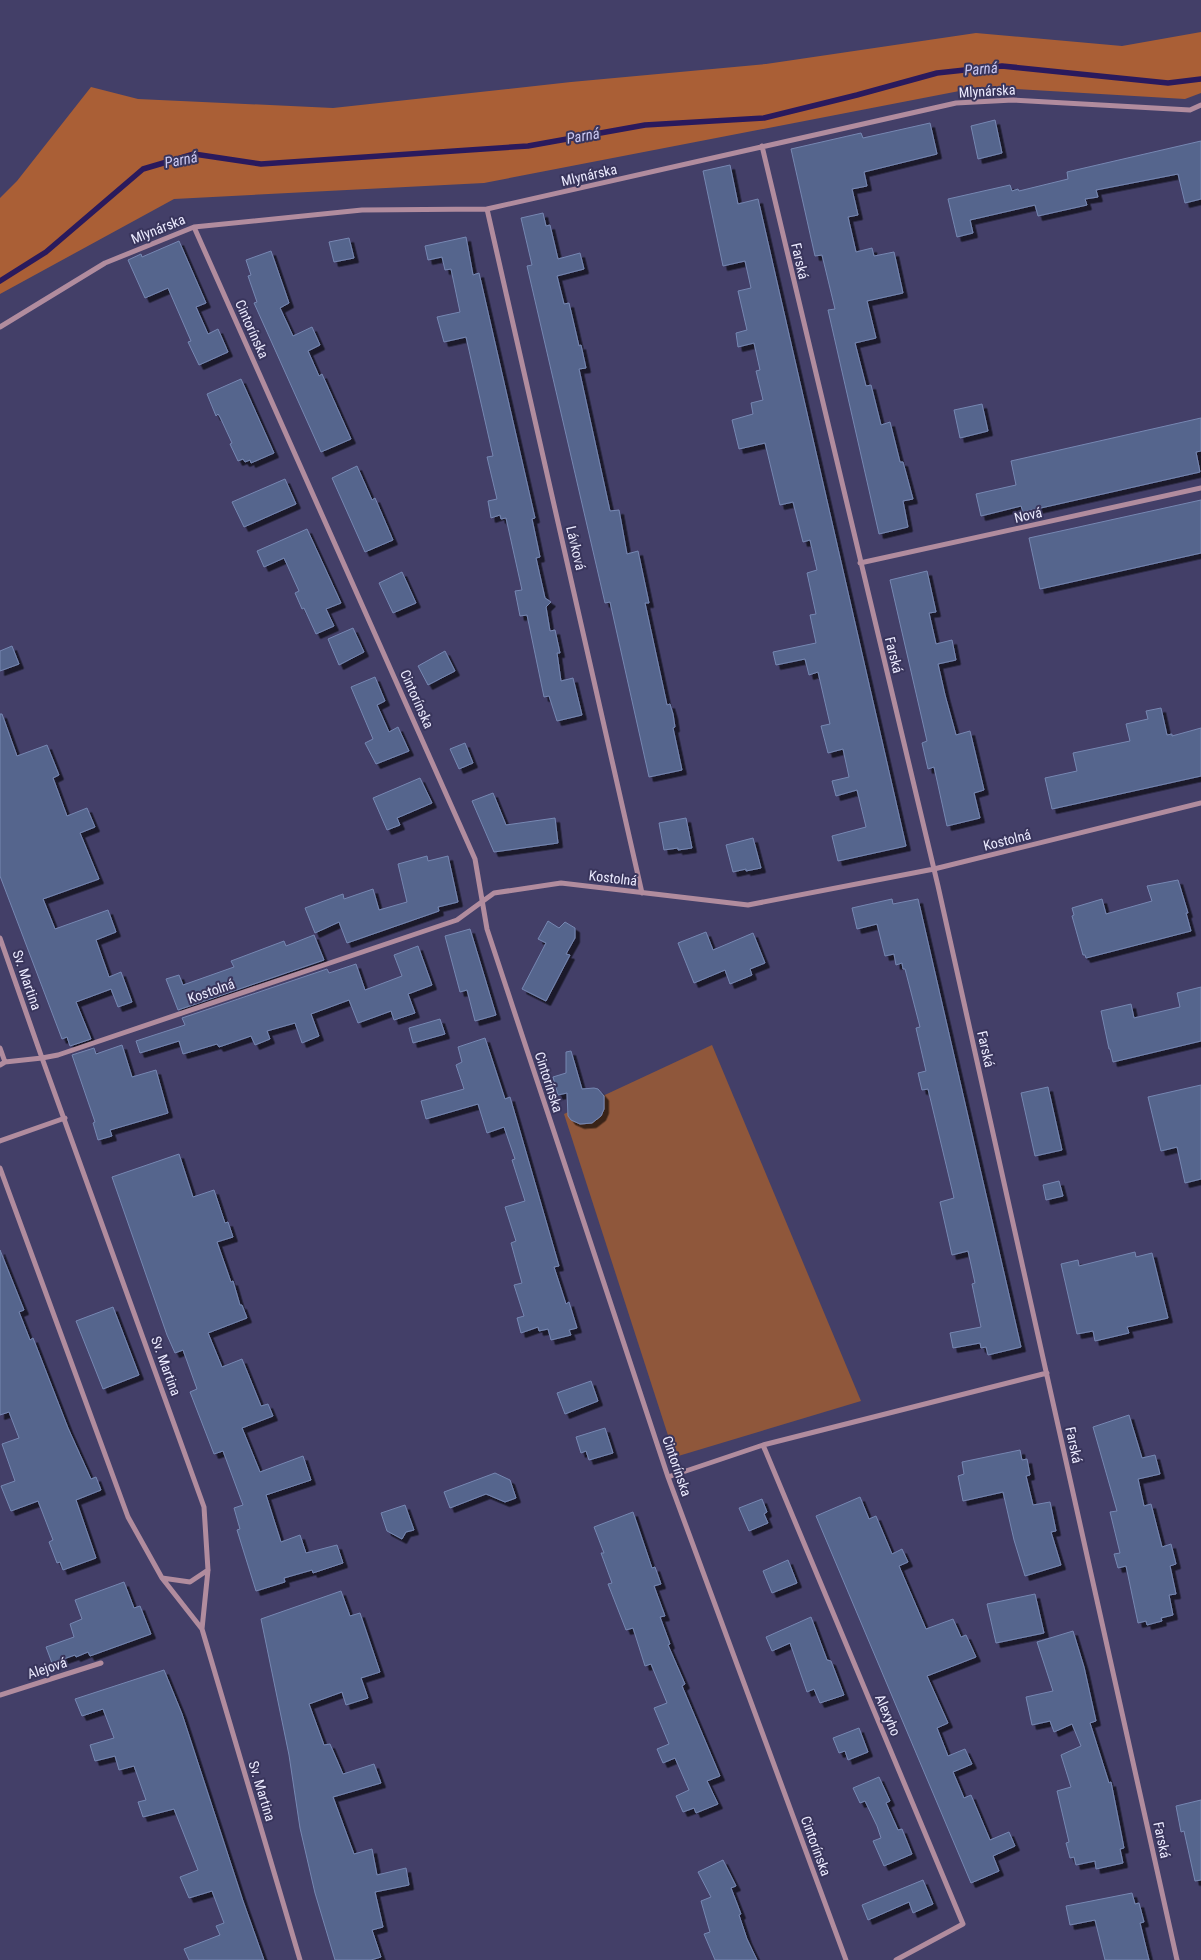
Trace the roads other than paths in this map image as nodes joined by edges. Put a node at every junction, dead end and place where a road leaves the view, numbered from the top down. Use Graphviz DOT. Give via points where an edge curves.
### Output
graph roads {
  1 [pos="1201,105"];
  2 [pos="762,146"];
  3 [pos="487,210"];
  4 [pos="194,227"];
  5 [pos="0,327"];
  6 [pos="1201,488"];
  7 [pos="860,564"];
  8 [pos="1201,803"];
  9 [pos="934,870"];
  10 [pos="642,893"];
  11 [pos="482,902"];
  12 [pos="0,938"];
  13 [pos="0,1048"];
  14 [pos="42,1058"];
  15 [pos="3,1063"];
  16 [pos="64,1118"];
  17 [pos="0,1142"];
  18 [pos="0,1168"];
  19 [pos="1047,1373"];
  20 [pos="763,1445"];
  21 [pos="668,1477"];
  22 [pos="208,1570"];
  23 [pos="162,1578"];
  24 [pos="202,1628"];
  25 [pos="101,1663"];
  26 [pos="0,1695"];
  27 [pos="300,1960"];
  28 [pos="846,1960"];
  29 [pos="896,1960"];
  30 [pos="1176,1960"];
  1 -- 2 [label="street, Mlynárska" via="1190,110 1014,100 956,103"];
  2 -- 3 [label="street, Mlynárska"];
  2 -- 7 [label="street, Farská"];
  3 -- 4 [label="street, Mlynárska" via="362,210"];
  3 -- 10 [label="street, Lávková"];
  4 -- 5 [label="street, Mlynárska" via="105,263"];
  4 -- 11 [label="street, Cintorínska" via="475,859"];
  6 -- 7 [label="street, Nová"];
  7 -- 9 [label="street, Farská"];
  8 -- 9 [label="street, Kostolná"];
  9 -- 10 [label="street, Kostolná" via="748,905"];
  9 -- 19 [label="street, Farská"];
  10 -- 11 [label="street, Kostolná" via="561,883 494,893"];
  11 -- 14 [label="street, Kostolná" via="457,920"];
  11 -- 21 [label="street, Cintorínska" via="487,928"];
  12 -- 14 [label="street, Sv. Martina"];
  13 -- 15 [label="street"];
  14 -- 15 [label="street"];
  14 -- 16 [label="street, Sv. Martina"];
  16 -- 17 [label="street"];
  16 -- 22 [label="street, Sv. Martina" via="204,1507"];
  18 -- 23 [label="street, Sv. Martina" via="128,1517"];
  19 -- 20 [label="street"];
  19 -- 30 [label="street, Farská"];
  20 -- 21 [label="street"];
  20 -- 29 [label="street, Alexyho" via="963,1924"];
  21 -- 28 [label="street, Cintorínska"];
  22 -- 23 [label="street" via="190,1582"];
  22 -- 24 [label="street, Sv. Martina"];
  23 -- 24 [label="street, Sv. Martina"];
  24 -- 27 [label="street, Sv. Martina"];
  25 -- 26 [label="street, Alejová"];
}
